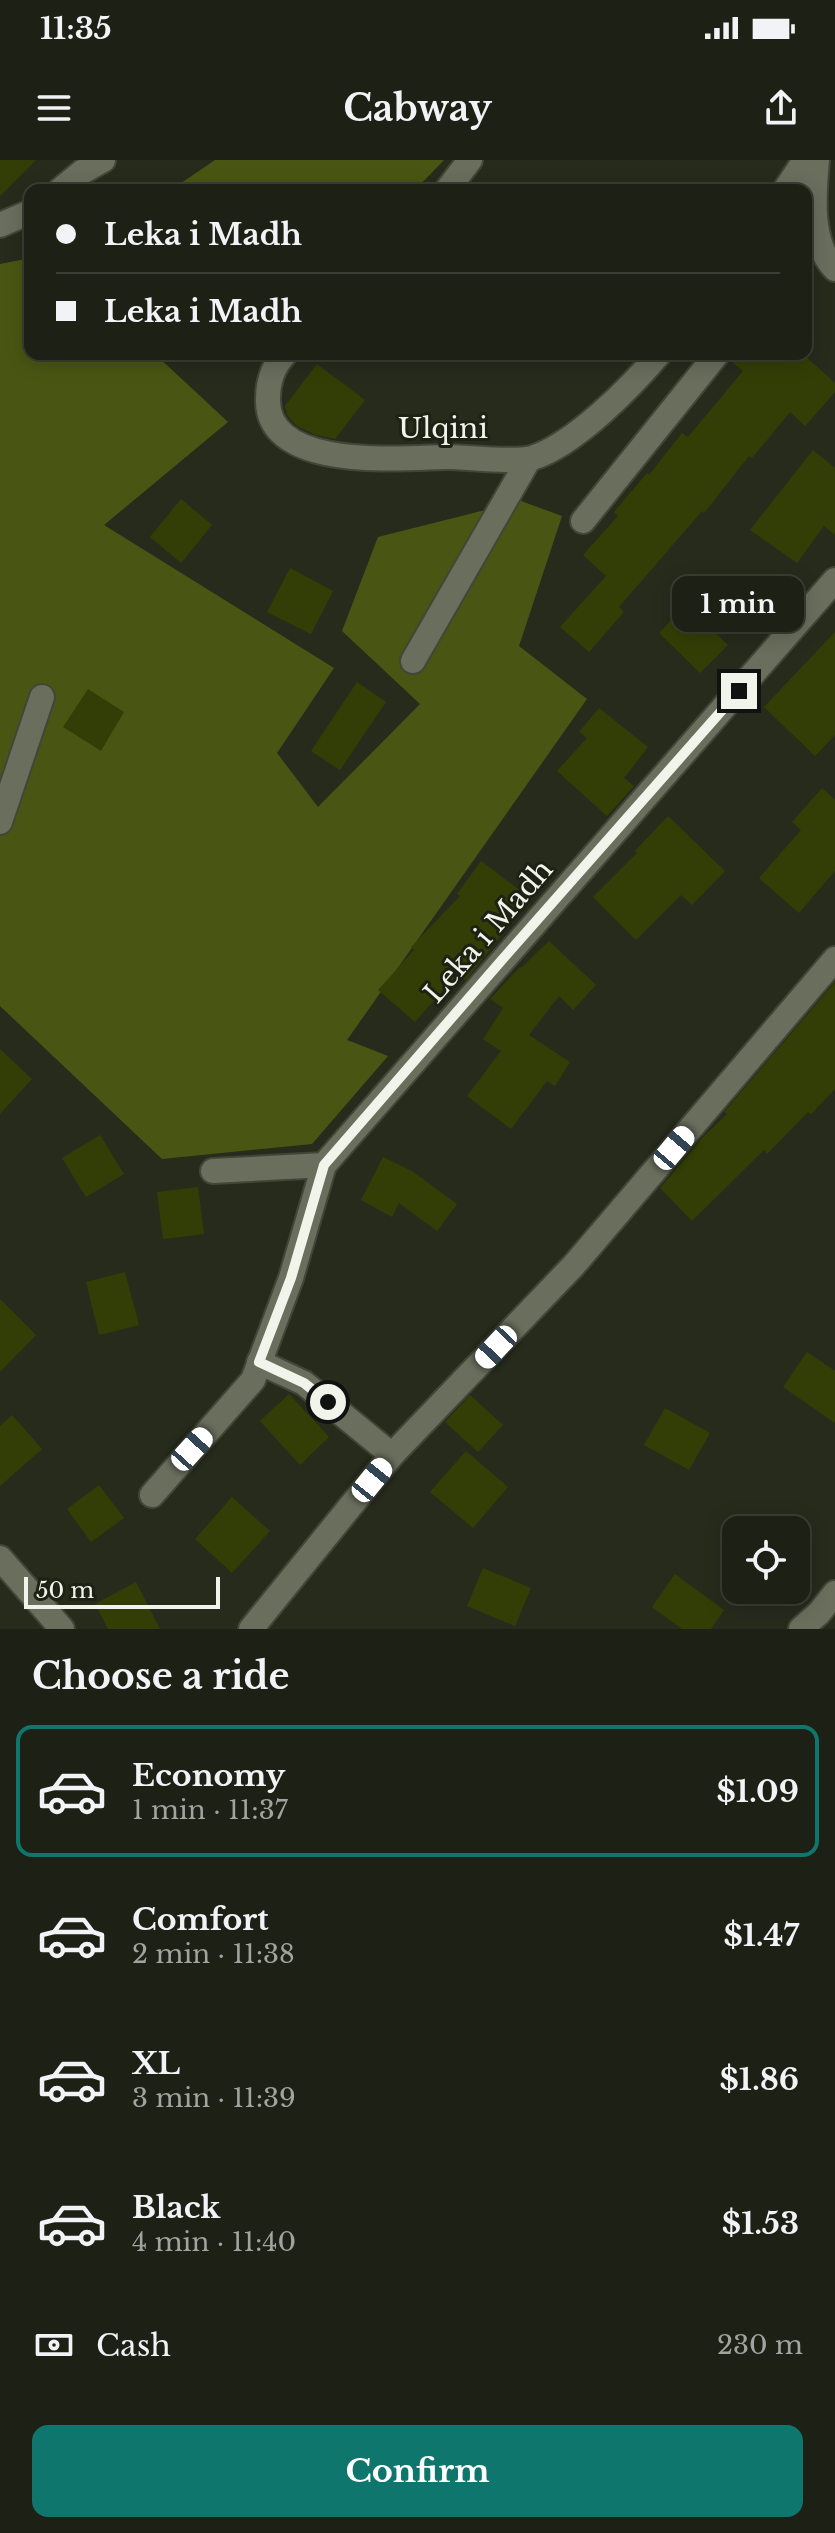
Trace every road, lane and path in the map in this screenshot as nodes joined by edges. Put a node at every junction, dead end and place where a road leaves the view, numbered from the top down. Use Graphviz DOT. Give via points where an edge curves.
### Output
graph roads {
  1 [pos="103,160"];
  2 [pos="470,160"];
  3 [pos="805,160"];
  4 [pos="817,160"];
  5 [pos="67,184"];
  6 [pos="452,184"];
  7 [pos="789,184"];
  8 [pos="24,215"];
  9 [pos="0,225"];
  10 [pos="812,243"];
  11 [pos="835,269"];
  12 [pos="279,360"];
  13 [pos="653,360"];
  14 [pos="712,360"];
  15 [pos="529,459"];
  16 [pos="583,521"];
  17 [pos="835,580"];
  18 [pos="413,661"];
  19 [pos="42,697"];
  20 [pos="0,822"];
  21 [pos="835,959"];
  22 [pos="324,1165"];
  23 [pos="213,1171"];
  24 [pos="259,1362"];
  25 [pos="392,1455"];
  26 [pos="152,1495"];
  27 [pos="0,1558"];
  28 [pos="835,1593"];
  29 [pos="58,1627"];
  30 [pos="251,1629"];
  31 [pos="801,1629"];
  1 -- 5 [label="street"];
  2 -- 6 [label="street"];
  3 -- 7 [label="street"];
  4 -- 10 [label="street"];
  8 -- 9 [label="street"];
  10 -- 11 [label="street"];
  12 -- 15 [label="street, Ulqini" via="268,386 267,410 278,429 303,448 345,457"];
  13 -- 15 [label="street, Ulqini" via="590,422 559,446"];
  14 -- 16 [label="street"];
  15 -- 18 [label="street"];
  17 -- 22 [label="street, Leka i Madh"];
  19 -- 20 [label="street"];
  21 -- 25 [label="street" via="574,1265"];
  22 -- 23 [label="street"];
  22 -- 24 [label="street, Leka i Madh" via="291,1278"];
  24 -- 25 [label="street" via="304,1383"];
  24 -- 26 [label="street, Leka i Madh" via="253,1380"];
  25 -- 30 [label="street"];
  27 -- 29 [label="street"];
  28 -- 31 [label="street"];
}
